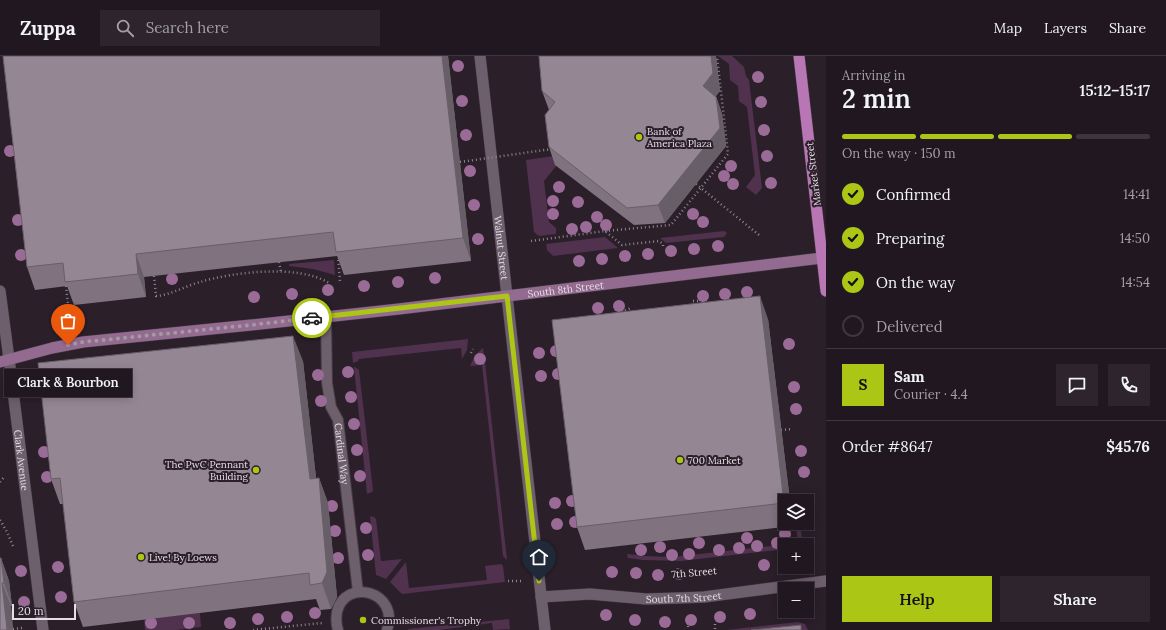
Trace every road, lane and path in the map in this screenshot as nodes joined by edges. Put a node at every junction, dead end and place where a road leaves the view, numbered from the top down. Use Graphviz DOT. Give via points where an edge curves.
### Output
graph roads {
  1 [pos="480,56"];
  2 [pos="717,56"];
  3 [pos="799,56"];
  4 [pos="553,149"];
  5 [pos="460,162"];
  6 [pos="696,184"];
  7 [pos="701,188"];
  8 [pos="605,231"];
  9 [pos="759,235"];
  10 [pos="531,242"];
  11 [pos="663,246"];
  12 [pos="342,257"];
  13 [pos="824,258"];
  14 [pos="279,262"];
  15 [pos="281,272"];
  16 [pos="154,276"];
  17 [pos="340,282"];
  18 [pos="329,283"];
  19 [pos="66,286"];
  20 [pos="0,291"];
  21 [pos="826,291"];
  22 [pos="507,296"];
  23 [pos="693,301"];
  24 [pos="700,304"];
  25 [pos="631,308"];
  26 [pos="68,313"];
  27 [pos="623,313"];
  28 [pos="326,316"];
  29 [pos="473,349"];
  30 [pos="471,353"];
  31 [pos="5,361"];
  32 [pos="792,429"];
  33 [pos="781,430"];
  34 [pos="5,476"];
  35 [pos="0,482"];
  36 [pos="0,520"];
  37 [pos="13,546"];
  38 [pos="826,581"];
  39 [pos="358,592"];
  40 [pos="541,597"];
  41 [pos="326,622"];
  42 [pos="715,624"];
  43 [pos="22,628"];
  44 [pos="13,629"];
  45 [pos="43,630"];
  46 [pos="253,630"];
  47 [pos="338,630"];
  48 [pos="387,630"];
  49 [pos="545,630"];
  50 [pos="715,630"];
  1 -- 22 [label="street, Walnut Street"];
  2 -- 7 [label="path" via="728,154"];
  3 -- 13 [label="main road, Market Street"];
  4 -- 5 [label="path, bridge"];
  6 -- 7 [label="path"];
  7 -- 8 [label="path" via="671,225"];
  7 -- 9 [label="path"];
  8 -- 10 [label="path"];
  8 -- 11 [label="path" via="622,245 659,241"];
  12 -- 17 [label="path" via="338,257"];
  13 -- 21 [label="main road, Market Street"];
  13 -- 22 [label="main road, South 8th Street"];
  14 -- 15 [label="path"];
  15 -- 16 [label="path" via="230,275 156,296"];
  15 -- 18 [label="path" via="310,275"];
  19 -- 26 [label="path"];
  20 -- 31 [label="street, Clark Avenue"];
  22 -- 28 [label="main road, South 8th Street"];
  22 -- 40 [label="street, Walnut Street"];
  23 -- 24 [label="path"];
  25 -- 27 [label="path"];
  28 -- 31 [label="main road, South 8th Street" via="83,342"];
  28 -- 39 [label="lane, Cardinal Way" via="327,383 331,406 338,420"];
  29 -- 30 [label="path"];
  31 -- 45 [label="street, Clark Avenue"];
  32 -- 33 [label="path"];
  34 -- 35 [label="path"];
  36 -- 37 [label="path"];
  38 -- 40 [label="street, South 7th Street" via="679,598 646,599 608,594"];
  39 -- 47 [label="lane" via="342,601 336,618"];
  39 -- 48 [label="lane" via="375,594 384,602 390,614"];
  40 -- 49 [label="street, Walnut Street"];
  41 -- 46 [label="path"];
  42 -- 50 [label="path"];
  43 -- 44 [label="path"];
}
